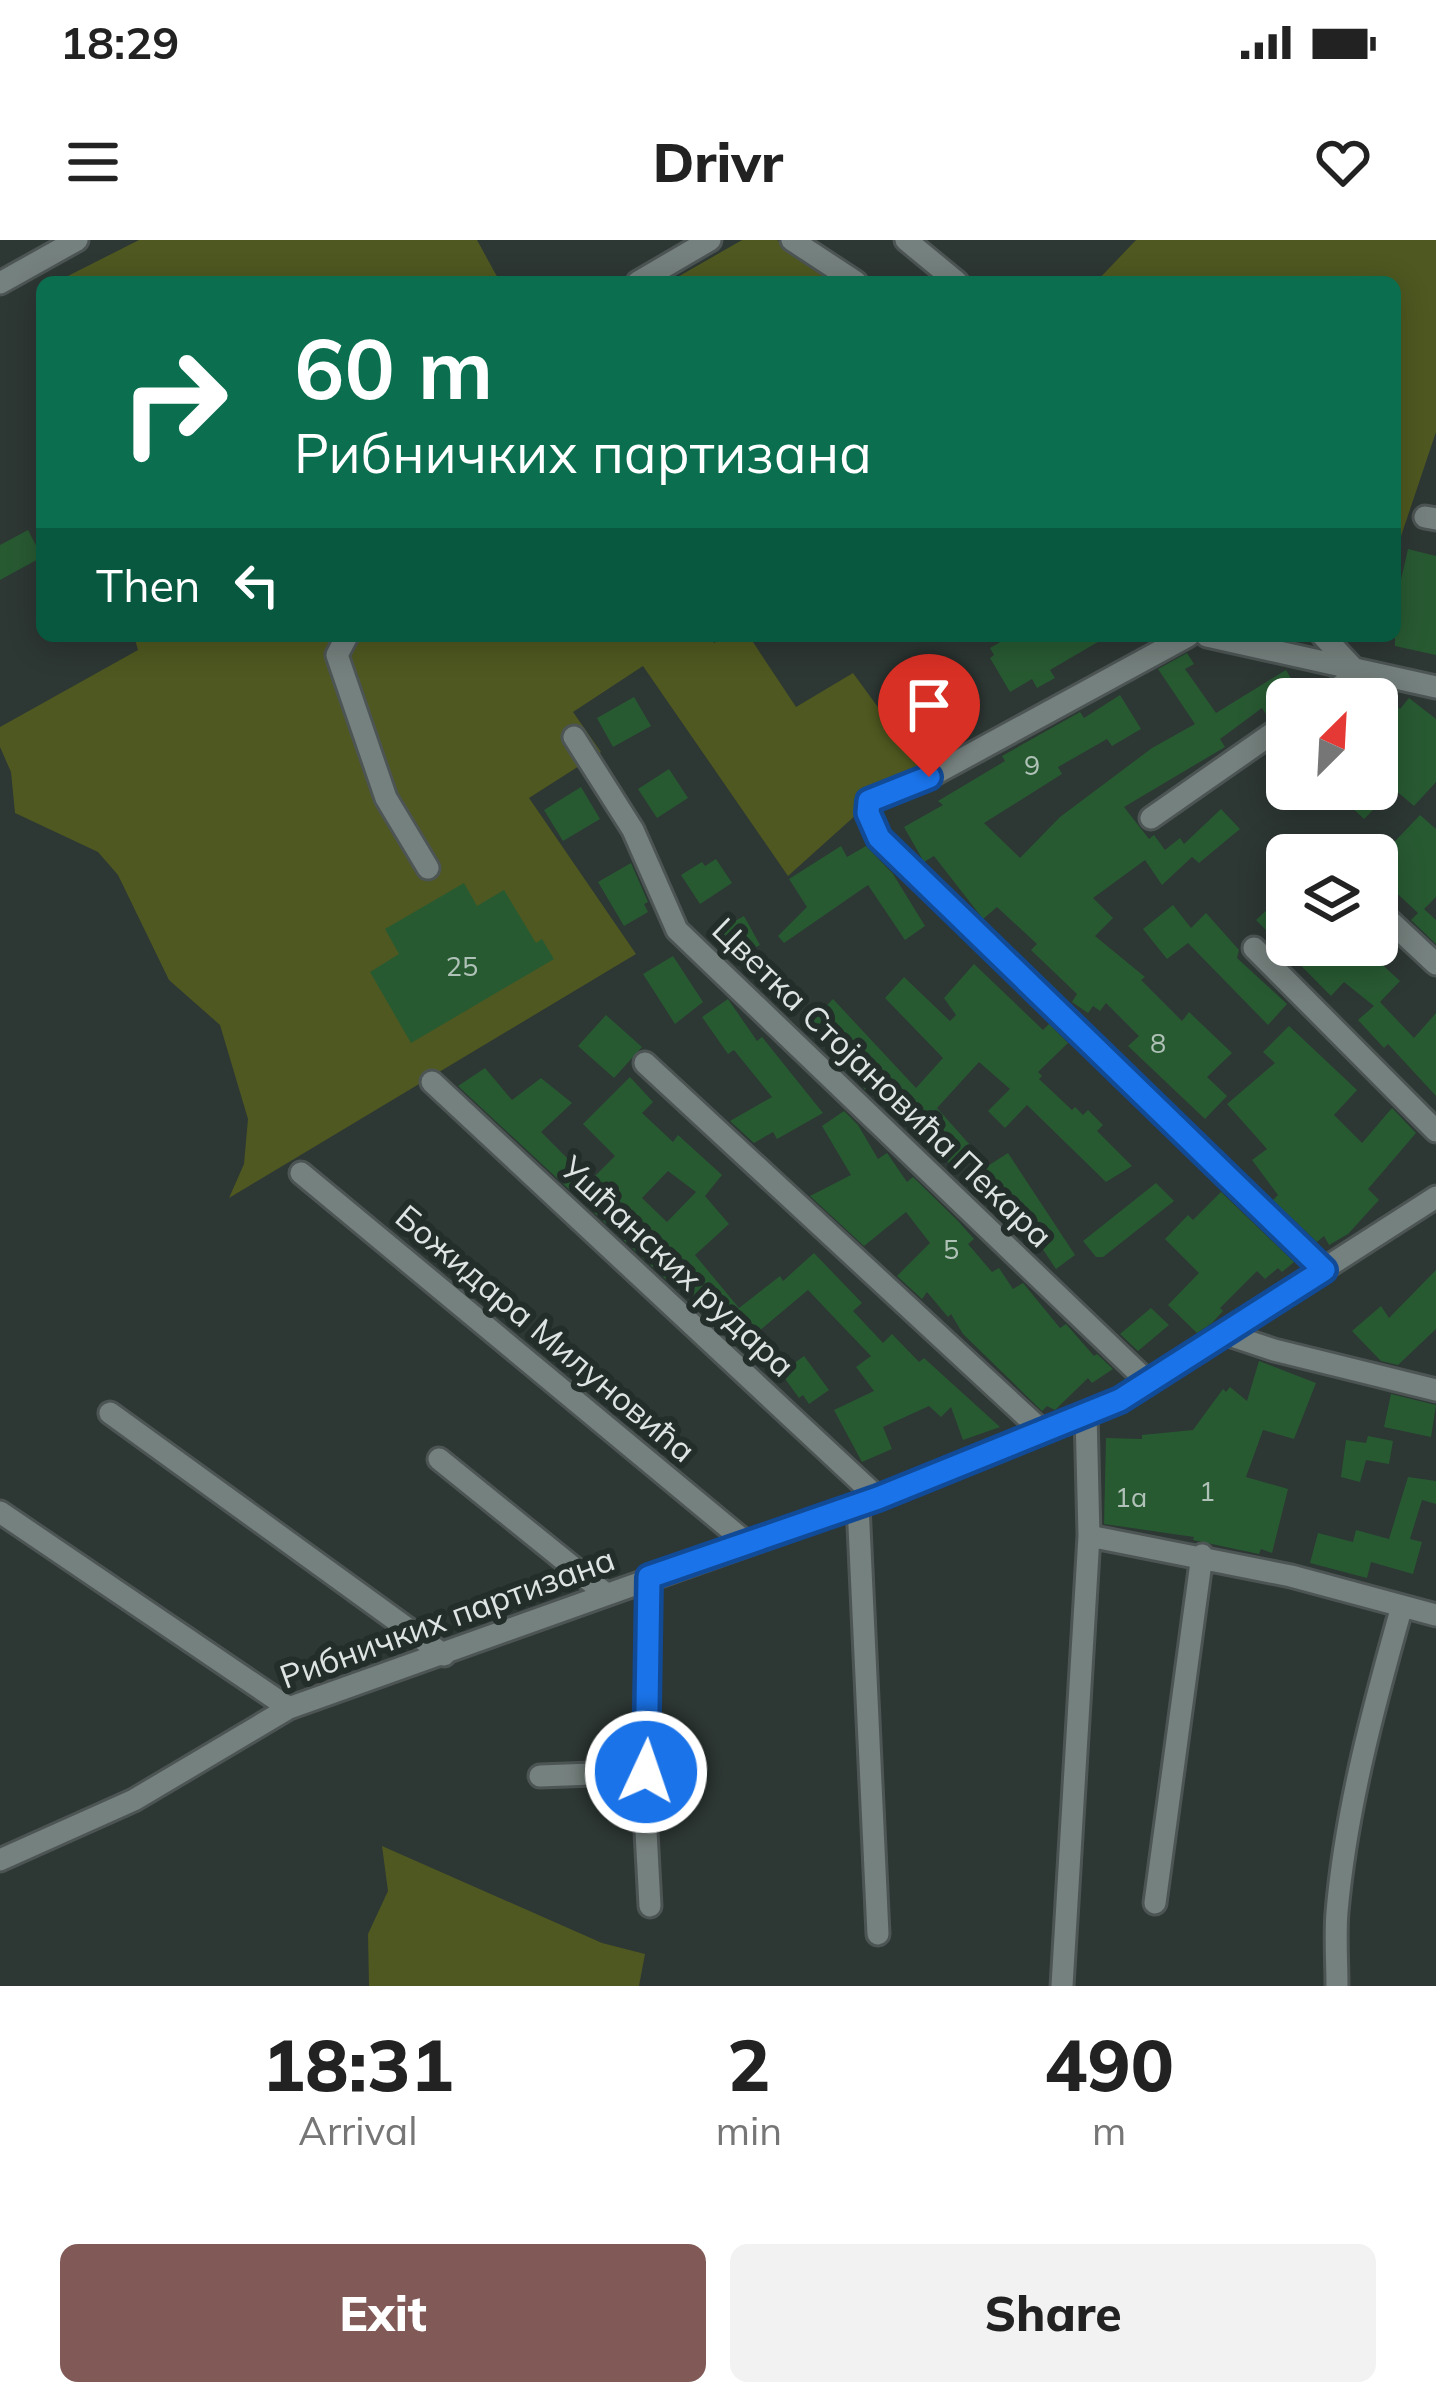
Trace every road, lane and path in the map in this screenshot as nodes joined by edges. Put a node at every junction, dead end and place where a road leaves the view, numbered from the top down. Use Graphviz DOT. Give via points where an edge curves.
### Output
graph roads {
  1 [pos="77,240"];
  2 [pos="710,240"];
  3 [pos="792,240"];
  4 [pos="905,240"];
  5 [pos="648,276"];
  6 [pos="847,276"];
  7 [pos="950,276"];
  8 [pos="0,283"];
  9 [pos="344,642"];
  10 [pos="1177,642"];
  11 [pos="1232,642"];
  12 [pos="1329,642"];
  13 [pos="1359,673"];
  14 [pos="1352,678"];
  15 [pos="1436,688"];
  16 [pos="574,736"];
  17 [pos="1266,738"];
  18 [pos="1151,818"];
  19 [pos="428,868"];
  20 [pos="1398,929"];
  21 [pos="1254,948"];
  22 [pos="1436,964"];
  23 [pos="645,1063"];
  24 [pos="432,1082"];
  25 [pos="1436,1131"];
  26 [pos="301,1173"];
  27 [pos="1436,1197"];
  28 [pos="1324,1270"];
  29 [pos="1226,1334"];
  30 [pos="1149,1383"];
  31 [pos="1436,1390"];
  32 [pos="110,1413"];
  33 [pos="1085,1413"];
  34 [pos="1041,1430"];
  35 [pos="439,1459"];
  36 [pos="868,1502"];
  37 [pos="0,1512"];
  38 [pos="1089,1536"];
  39 [pos="748,1544"];
  40 [pos="1202,1556"];
  41 [pos="649,1577"];
  42 [pos="605,1594"];
  43 [pos="1402,1606"];
  44 [pos="1436,1615"];
  45 [pos="444,1655"];
  46 [pos="289,1708"];
  47 [pos="646,1772"];
  48 [pos="540,1776"];
  49 [pos="0,1860"];
  50 [pos="1155,1903"];
  51 [pos="650,1906"];
  52 [pos="878,1934"];
  53 [pos="1062,1986"];
  54 [pos="1337,1986"];
  1 -- 8 [label="street"];
  2 -- 5 [label="street"];
  3 -- 6 [label="street"];
  4 -- 7 [label="street"];
  9 -- 19 [label="street" via="337,655 386,798"];
  10 -- 28 [label="street" via="867,805 879,838"];
  11 -- 13 [label="street"];
  12 -- 13 [label="street"];
  13 -- 14 [label="street"];
  13 -- 15 [label="street"];
  16 -- 30 [label="street, Цветка Стојановића Пекара" via="633,830 677,930"];
  17 -- 18 [label="street"];
  20 -- 22 [label="street"];
  21 -- 25 [label="street"];
  23 -- 34 [label="street"];
  24 -- 36 [label="street, Ушћанских рудара"];
  26 -- 39 [label="street, Божидара Милуновића"];
  27 -- 28 [label="street, Рибничких партизана"];
  28 -- 29 [label="street, Рибничких партизана"];
  29 -- 30 [label="street, Рибничких партизана"];
  29 -- 31 [label="street"];
  30 -- 33 [label="street, Рибничких партизана"];
  32 -- 45 [label="street"];
  33 -- 34 [label="street, Рибничких партизана"];
  33 -- 38 [label="street"];
  34 -- 36 [label="street, Рибничких партизана"];
  35 -- 42 [label="street"];
  36 -- 39 [label="street, Рибничких партизана"];
  36 -- 52 [label="street"];
  37 -- 46 [label="street"];
  38 -- 40 [label="street"];
  38 -- 53 [label="street"];
  39 -- 41 [label="street, Рибничких партизана"];
  40 -- 43 [label="street"];
  40 -- 50 [label="street"];
  41 -- 42 [label="street, Рибничких партизана"];
  41 -- 47 [label="street"];
  42 -- 45 [label="street, Рибничких партизана"];
  43 -- 44 [label="street"];
  43 -- 54 [label="street" via="1349,1832 1336,1915"];
  45 -- 46 [label="street, Рибничких партизана"];
  46 -- 49 [label="street, Рибничких партизана" via="134,1800"];
  47 -- 48 [label="street"];
  47 -- 51 [label="street"];
}
